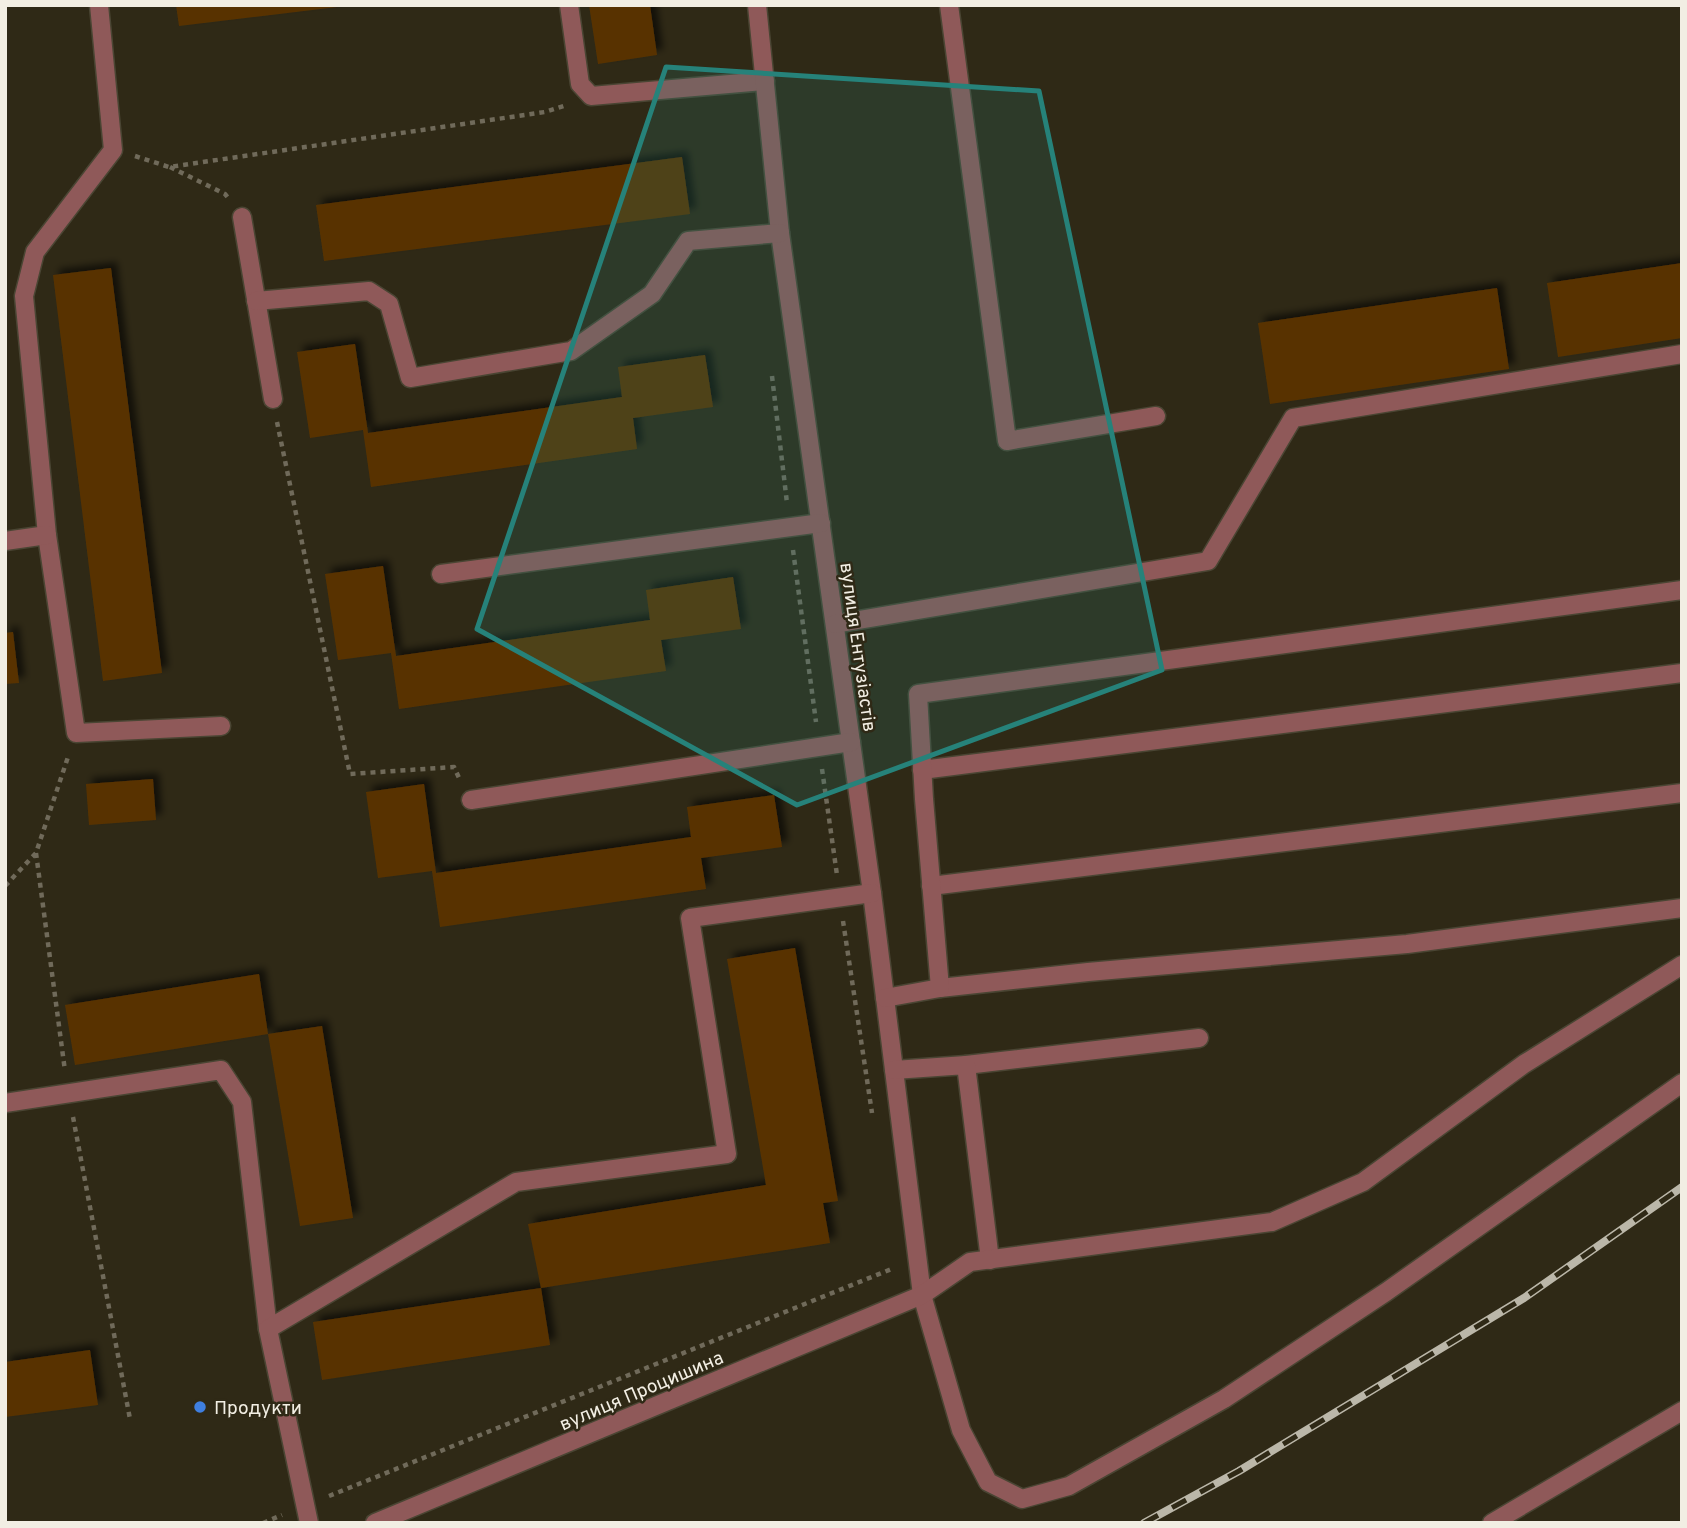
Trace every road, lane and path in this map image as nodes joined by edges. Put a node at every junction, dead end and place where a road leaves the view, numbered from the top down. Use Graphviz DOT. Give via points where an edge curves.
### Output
graph roads {
  1 [pos="99,5"];
  2 [pos="569,5"];
  3 [pos="757,5"];
  4 [pos="949,5"];
  5 [pos="765,81"];
  6 [pos="591,96"];
  7 [pos="113,150"];
  8 [pos="169,167"];
  9 [pos="242,217"];
  10 [pos="780,233"];
  11 [pos="256,301"];
  12 [pos="1682,354"];
  13 [pos="771,367"];
  14 [pos="273,399"];
  15 [pos="1156,416"];
  16 [pos="821,523"];
  17 [pos="790,527"];
  18 [pos="47,535"];
  19 [pos="5,541"];
  20 [pos="441,574"];
  21 [pos="1682,590"];
  22 [pos="835,624"];
  23 [pos="1682,673"];
  24 [pos="221,726"];
  25 [pos="76,733"];
  26 [pos="851,742"];
  27 [pos="819,747"];
  28 [pos="922,770"];
  29 [pos="1682,793"];
  30 [pos="471,800"];
  31 [pos="36,853"];
  32 [pos="5,886"];
  33 [pos="932,886"];
  34 [pos="872,893"];
  35 [pos="840,897"];
  36 [pos="1682,908"];
  37 [pos="1682,965"];
  38 [pos="940,988"];
  39 [pos="885,998"];
  40 [pos="1199,1038"];
  41 [pos="966,1065"];
  42 [pos="894,1070"];
  43 [pos="1682,1083"];
  44 [pos="68,1093"];
  45 [pos="5,1103"];
  46 [pos="872,1117"];
  47 [pos="892,1255"];
  48 [pos="990,1260"];
  49 [pos="922,1295"];
  50 [pos="268,1329"];
  51 [pos="1682,1411"];
  52 [pos="130,1419"];
  53 [pos="307,1514"];
  54 [pos="375,1523"];
  55 [pos="1492,1523"];
  1 -- 7 [label="street"];
  2 -- 6 [label="street" via="580,84"];
  3 -- 5 [label="street, вулиця Ентузіастів"];
  4 -- 15 [label="street" via="1007,441"];
  5 -- 6 [label="street"];
  5 -- 10 [label="street, вулиця Ентузіастів"];
  6 -- 8 [label="path" via="545,112"];
  7 -- 8 [label="path"];
  7 -- 18 [label="street" via="35,252 24,296"];
  8 -- 9 [label="path" via="225,194"];
  9 -- 11 [label="street"];
  10 -- 11 [label="street" via="688,240 652,295 571,351 410,378 389,304 369,291"];
  10 -- 16 [label="street, вулиця Ентузіастів"];
  11 -- 14 [label="street"];
  12 -- 22 [label="street" via="1293,418 1208,561"];
  13 -- 17 [label="path"];
  14 -- 30 [label="path" via="350,774 454,767"];
  16 -- 17 [label="street"];
  16 -- 22 [label="street, вулиця Ентузіастів"];
  17 -- 20 [label="street"];
  17 -- 27 [label="path"];
  18 -- 19 [label="street"];
  18 -- 25 [label="street"];
  21 -- 28 [label="street" via="918,694"];
  22 -- 26 [label="street, вулиця Ентузіастів"];
  23 -- 28 [label="street"];
  24 -- 25 [label="street"];
  25 -- 31 [label="path"];
  26 -- 27 [label="street"];
  26 -- 34 [label="street, вулиця Ентузіастів"];
  27 -- 30 [label="street"];
  27 -- 35 [label="path"];
  28 -- 33 [label="street"];
  29 -- 33 [label="street"];
  31 -- 32 [label="path"];
  31 -- 44 [label="path"];
  33 -- 38 [label="street"];
  34 -- 35 [label="street"];
  34 -- 39 [label="street, вулиця Ентузіастів"];
  35 -- 46 [label="path"];
  35 -- 50 [label="street" via="690,918 727,1154 516,1182"];
  36 -- 38 [label="street" via="1407,944"];
  37 -- 48 [label="street, вулиця Процишина" via="1524,1063 1363,1182 1272,1222"];
  38 -- 39 [label="street"];
  39 -- 42 [label="street, вулиця Ентузіастів"];
  40 -- 41 [label="street"];
  41 -- 42 [label="street"];
  41 -- 48 [label="street"];
  42 -- 49 [label="street, вулиця Ентузіастів"];
  43 -- 49 [label="street, вулиця Ентузіастів" via="1386,1292 1224,1399 1069,1486 1022,1499 988,1482 961,1430"];
  44 -- 45 [label="street"];
  44 -- 50 [label="street" via="221,1070 242,1102"];
  44 -- 52 [label="path"];
  47 -- 53 [label="path" via="894,1269"];
  48 -- 49 [label="street, вулиця Процишина" via="970,1262"];
  49 -- 54 [label="street, вулиця Процишина"];
  50 -- 53 [label="street"];
  51 -- 55 [label="street"];
}
